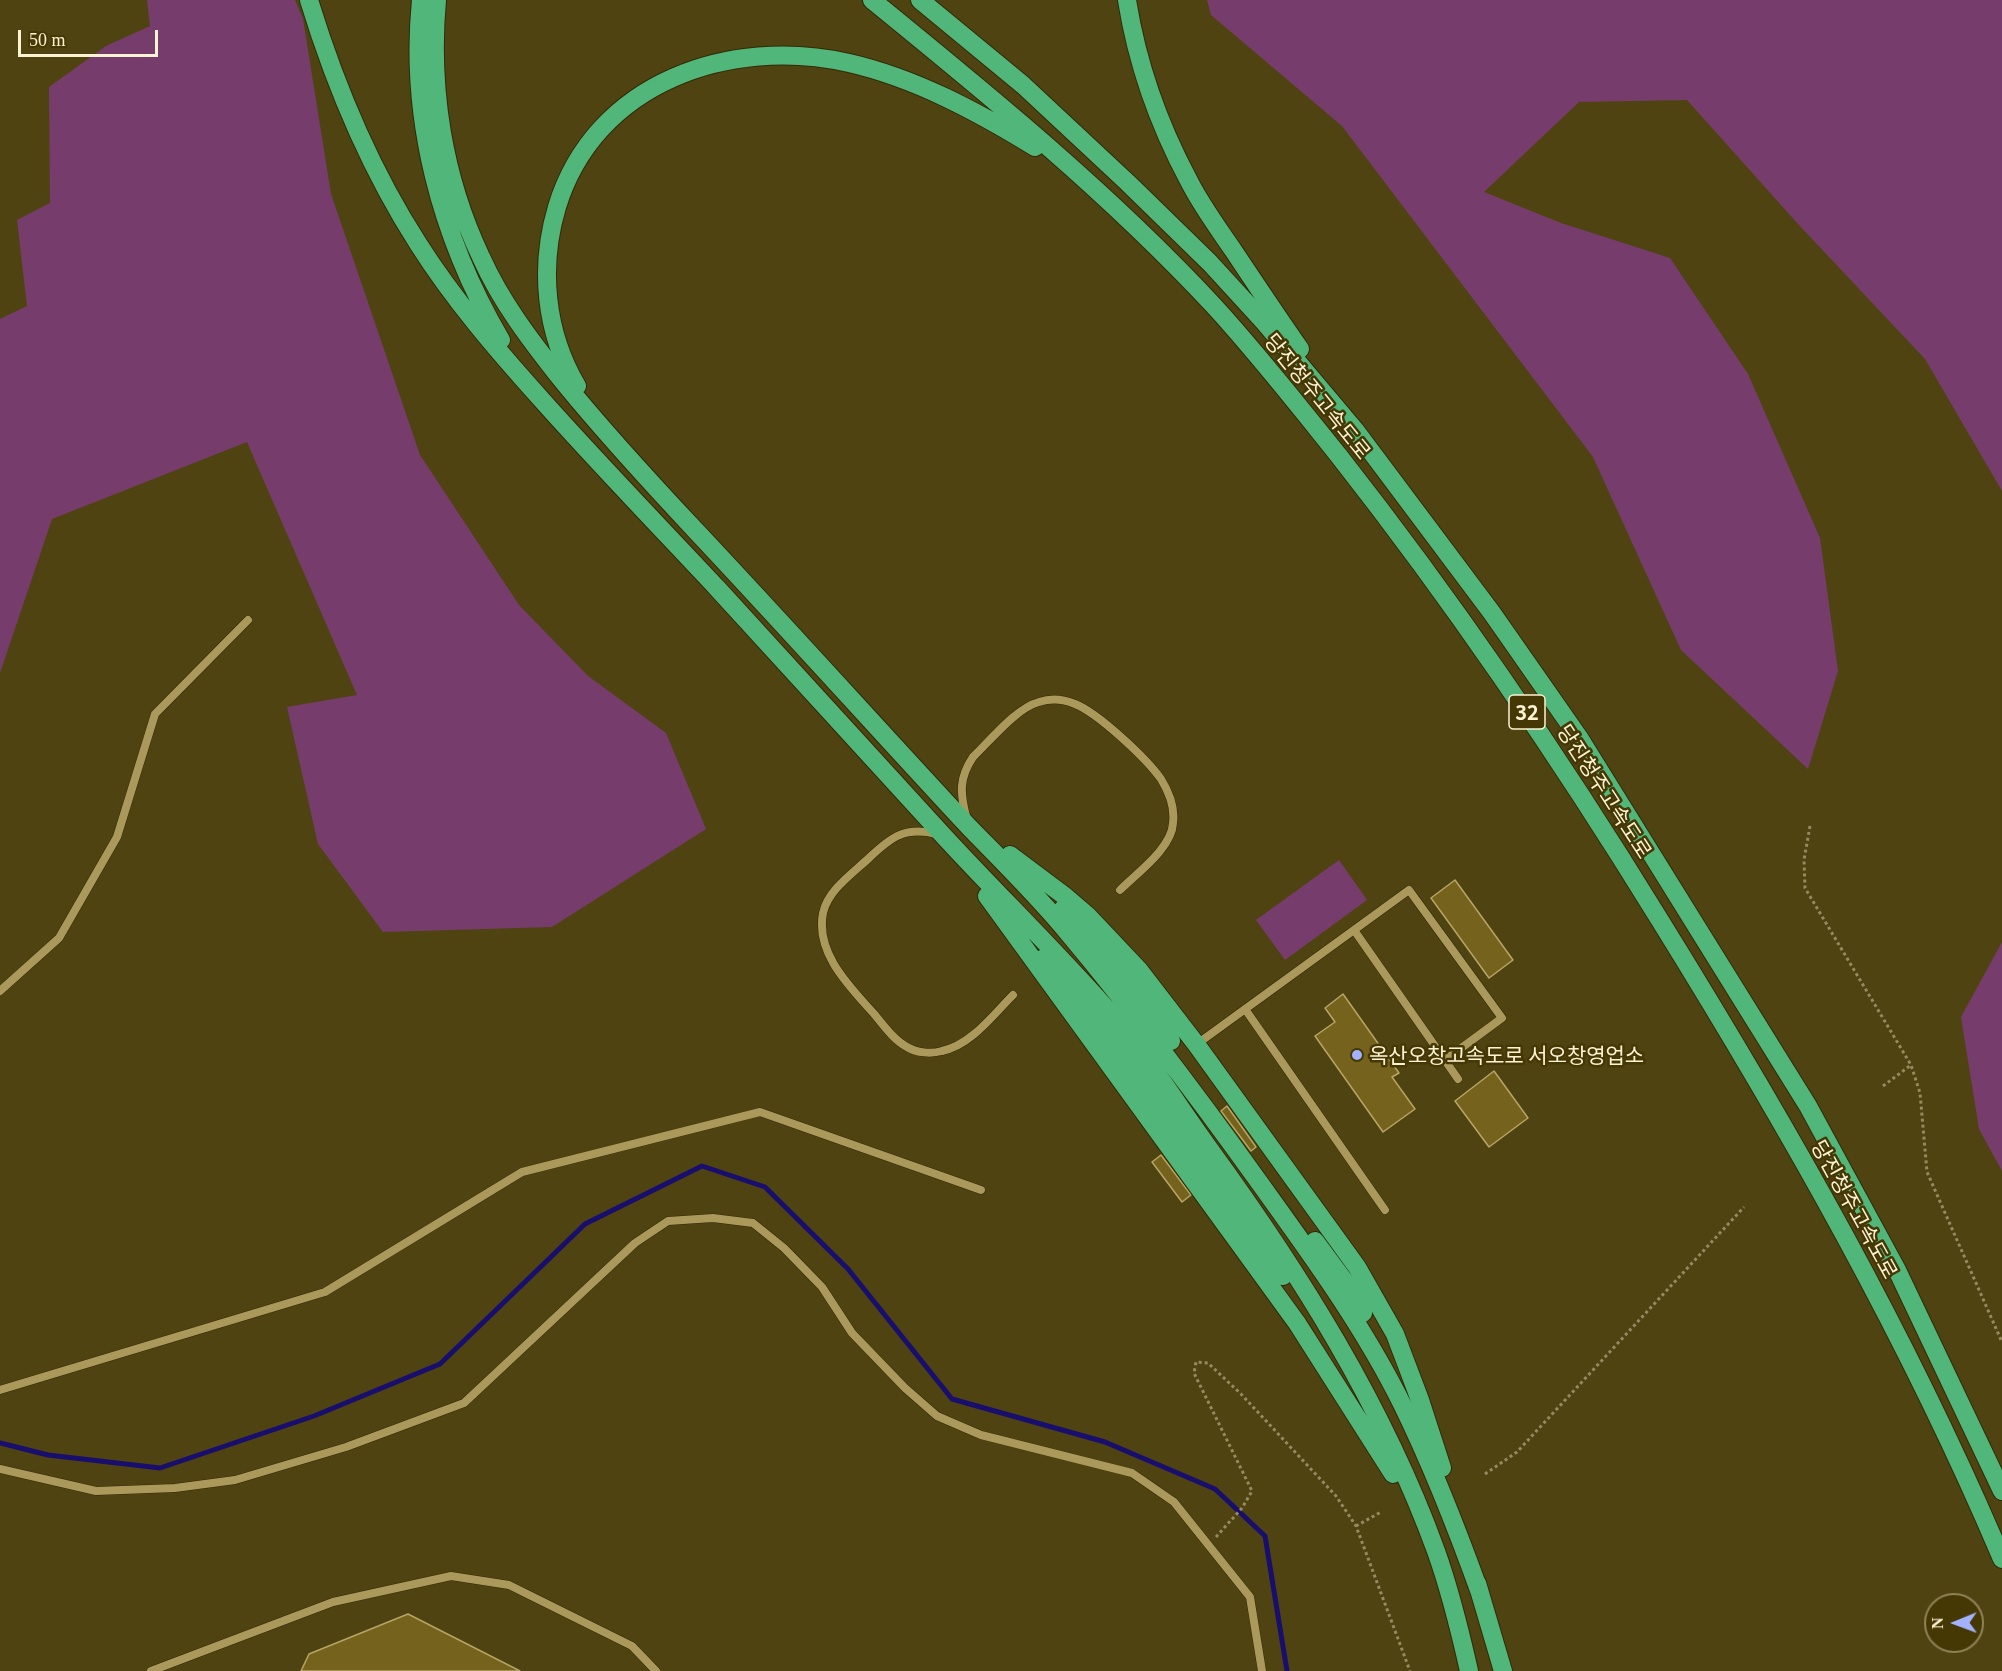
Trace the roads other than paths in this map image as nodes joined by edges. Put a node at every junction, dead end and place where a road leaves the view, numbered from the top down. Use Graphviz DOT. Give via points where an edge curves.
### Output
graph roads {
  1 [pos="309,0"];
  2 [pos="421,0"];
  3 [pos="437,0"];
  4 [pos="872,0"];
  5 [pos="920,0"];
  6 [pos="1127,0"];
  7 [pos="1070,168"];
  8 [pos="536,394"];
  9 [pos="1355,430"];
  10 [pos="608,436"];
  11 [pos="248,620"];
  12 [pos="969,826"];
  13 [pos="943,836"];
  14 [pos="1120,890"];
  15 [pos="1354,930"];
  16 [pos="0,991"];
  17 [pos="1013,995"];
  18 [pos="1245,1009"];
  19 [pos="1196,1044"];
  20 [pos="1445,1060"];
  21 [pos="1458,1079"];
  22 [pos="981,1190"];
  23 [pos="1385,1210"];
  24 [pos="0,1390"];
  25 [pos="0,1469"];
  26 [pos="2002,1491"];
  27 [pos="2002,1559"];
  28 [pos="1480,1593"];
  29 [pos="1462,1639"];
  30 [pos="151,1671"];
  31 [pos="656,1671"];
  32 [pos="1262,1671"];
  33 [pos="1469,1671"];
  34 [pos="1503,1671"];
  1 -- 8 [label="highway" via="354,123 416,241 454,296"];
  2 -- 8 [label="highway" via="421,98 440,199 456,250 479,300"];
  3 -- 10 [label="highway" via="434,54 439,117 450,174 471,234 508,308"];
  4 -- 7 [label="highway, 당진청주고속도로 / 32"];
  5 -- 9 [label="highway, 당진청주고속도로 / 32" via="1023,85 1210,263"];
  6 -- 9 [label="highway" via="1153,101 1189,182"];
  7 -- 10 [label="highway" via="941,96 891,75 848,63 756,57 701,67 659,84 613,117 586,147 567,180 548,245 547,289 555,333 569,372"];
  7 -- 27 [label="highway, 당진청주고속도로 / 32" via="1170,262 1275,375 1384,513 1534,723 1670,936 1821,1191 1935,1412"];
  8 -- 13 [label="highway"];
  9 -- 26 [label="highway, 당진청주고속도로 / 32" via="1544,685 1747,1005 1865,1209"];
  10 -- 12 [label="highway"];
  11 -- 16 [label="lane" via="155,714 117,837 59,938"];
  12 -- 14 [label="lane" via="961,785 973,757 1026,706 1052,700 1074,703 1120,738 1153,770 1172,805 1168,841"];
  12 -- 19 [label="highway" via="1066,897 1105,932"];
  12 -- 28 [label="highway" via="1051,913 1126,1003 1218,1125 1357,1324 1401,1402"];
  13 -- 17 [label="lane" via="921,832 896,835 837,889 827,902 822,919 829,954 841,975 892,1036 919,1052 959,1045"];
  13 -- 29 [label="highway" via="1297,1323 1339,1387 1417,1521"];
  13 -- 29 [label="highway" via="1105,1007 1267,1229 1341,1349 1381,1424 1437,1554"];
  15 -- 18 [label="lane"];
  15 -- 20 [label="lane"];
  15 -- 20 [label="lane" via="1409,890 1502,1018"];
  18 -- 19 [label="lane"];
  18 -- 23 [label="lane"];
  19 -- 28 [label="highway" via="1358,1267 1395,1334 1420,1400"];
  20 -- 21 [label="lane"];
  22 -- 24 [label="lane" via="760,1112 522,1172 326,1292"];
  25 -- 32 [label="lane" via="96,1491 175,1488 235,1480 346,1447 464,1403 635,1243 669,1221 713,1218 753,1223 822,1287 852,1333 937,1416 981,1435 1132,1473 1174,1502 1250,1596"];
  28 -- 34 [label="highway"];
  29 -- 33 [label="highway"];
  30 -- 31 [label="lane" via="333,1602 451,1576 509,1585 632,1646"];
}
